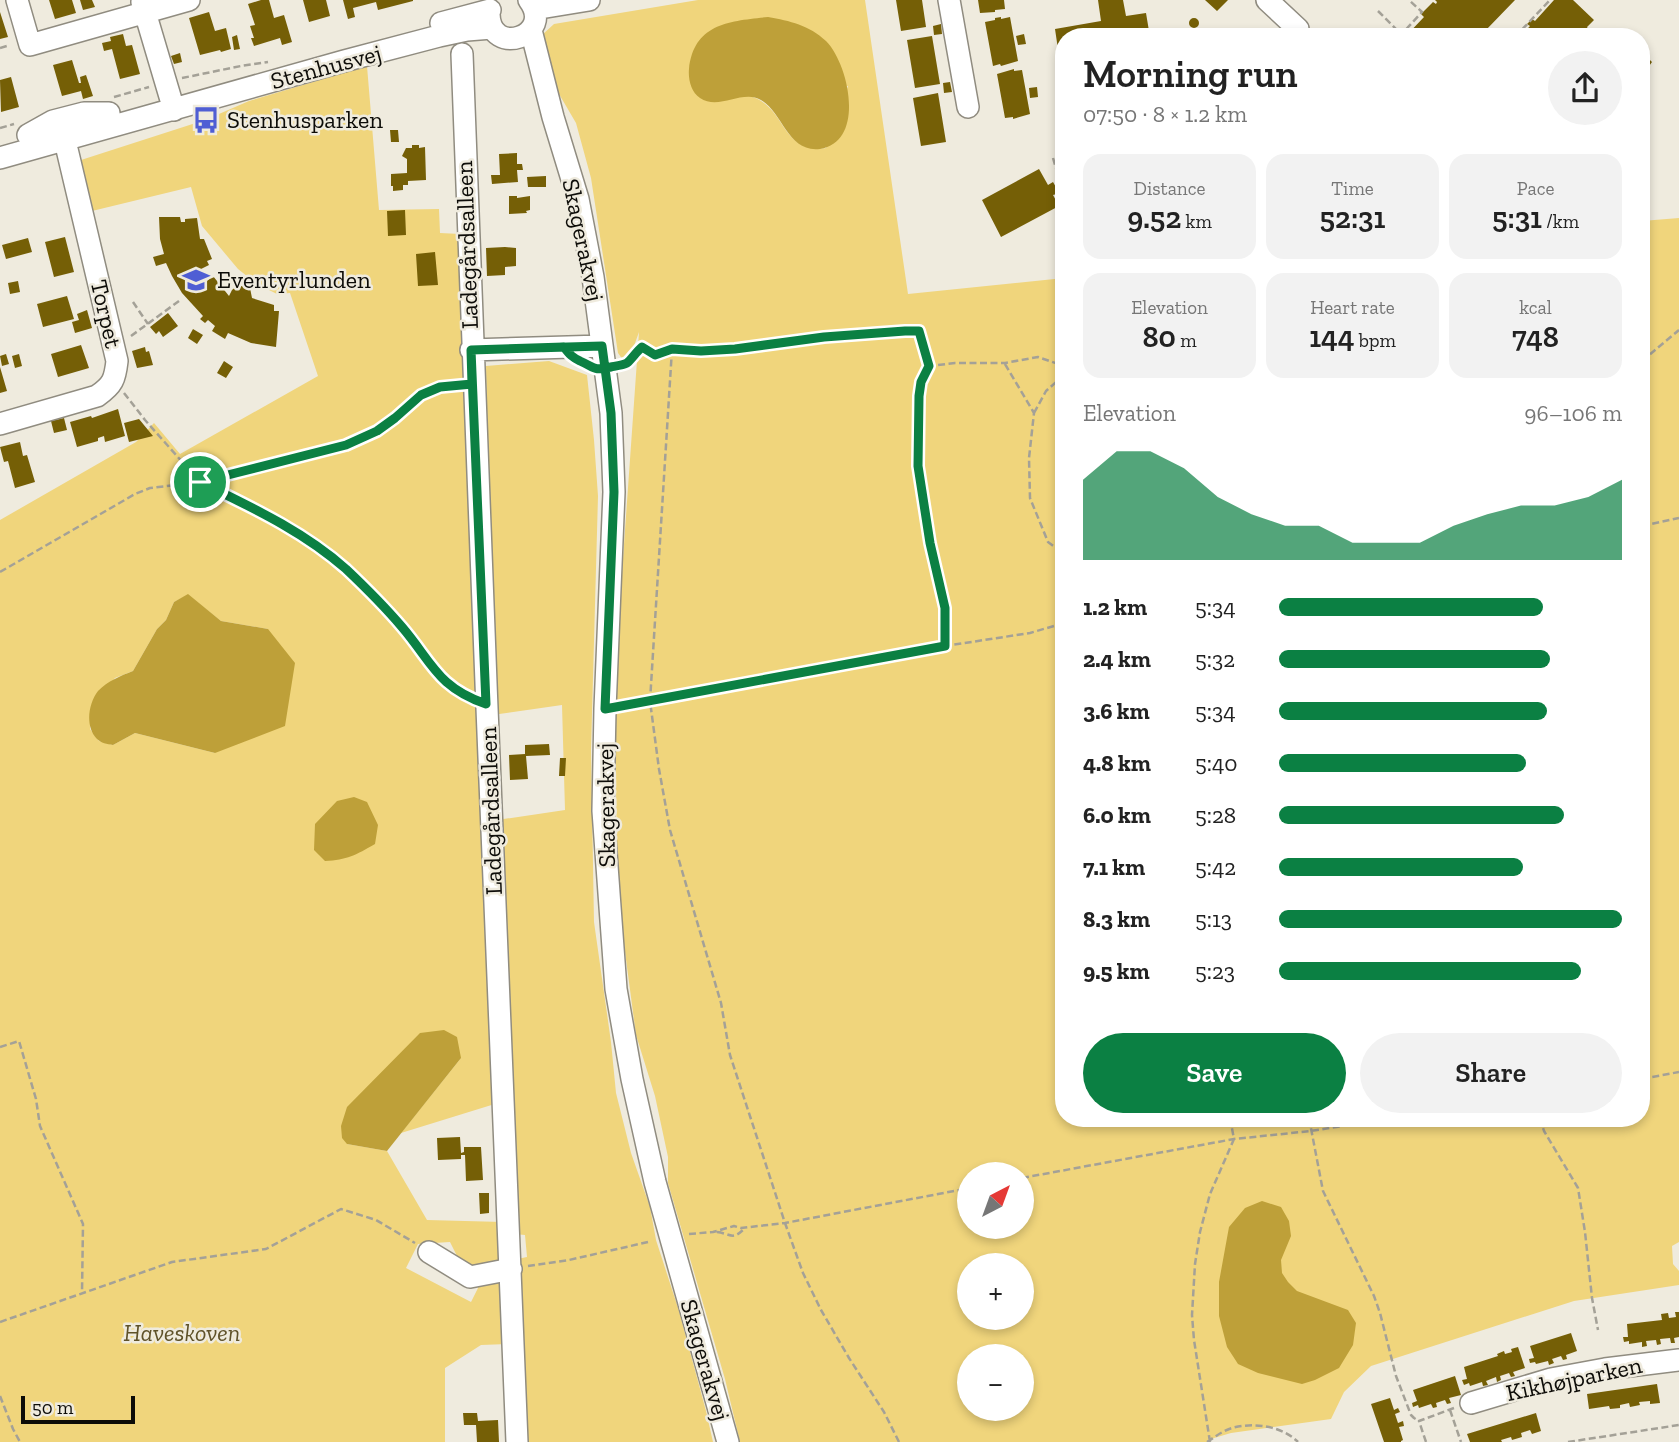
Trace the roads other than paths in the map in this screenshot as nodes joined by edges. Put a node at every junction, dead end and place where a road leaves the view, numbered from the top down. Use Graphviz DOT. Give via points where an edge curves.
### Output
graph roads {
  1 [pos="17,0"];
  2 [pos="189,0"];
  3 [pos="589,0"];
  4 [pos="949,0"];
  5 [pos="1267,0"];
  6 [pos="143,6"];
  7 [pos="492,13"];
  8 [pos="527,20"];
  9 [pos="1297,28"];
  10 [pos="461,54"];
  11 [pos="231,94"];
  12 [pos="170,96"];
  13 [pos="112,105"];
  14 [pos="968,107"];
  15 [pos="146,118"];
  16 [pos="21,130"];
  17 [pos="63,133"];
  18 [pos="0,143"];
  19 [pos="0,158"];
  20 [pos="602,346"];
  21 [pos="471,350"];
  22 [pos="0,424"];
  23 [pos="429,1252"];
  24 [pos="511,1269"];
  25 [pos="1679,1360"];
  26 [pos="1471,1403"];
  27 [pos="517,1442"];
  28 [pos="728,1442"];
  1 -- 6 [label="street" via="30,45"];
  2 -- 6 [label="street"];
  3 -- 8 [label="street"];
  4 -- 14 [label="street"];
  5 -- 9 [label="street"];
  6 -- 12 [label="street"];
  7 -- 8 [label="street" via="500,36"];
  7 -- 11 [label="street, Stenhusvej" via="467,30"];
  7 -- 12 [label="street, Stenhusvej"];
  8 -- 20 [label="street, Skagerakvej" via="578,199"];
  10 -- 21 [label="street, Ladegårdsalleen"];
  11 -- 12 [label="street, Stenhusvej"];
  11 -- 15 [label="street" via="177,116"];
  12 -- 13 [label="street, Stenhusvej"];
  12 -- 15 [label="street, Stenhusvej"];
  13 -- 16 [label="street"];
  13 -- 17 [label="street, Stenhusvej"];
  15 -- 17 [label="street, Stenhusvej"];
  16 -- 17 [label="street, Stenhusvej"];
  16 -- 18 [label="street, Stenhusvej"];
  17 -- 19 [label="street, Stenhusvej"];
  17 -- 22 [label="street, Torpet" via="119,306 114,379 97,396"];
  20 -- 21 [label="street"];
  20 -- 28 [label="street, Skagerakvej" via="614,492 603,811 616,989 655,1182"];
  21 -- 24 [label="street, Ladegårdsalleen"];
  23 -- 24 [label="street" via="470,1277"];
  24 -- 27 [label="street, Ladegårdsalleen"];
  25 -- 26 [label="street, Kikhøjparken" via="1551,1379"];
}
